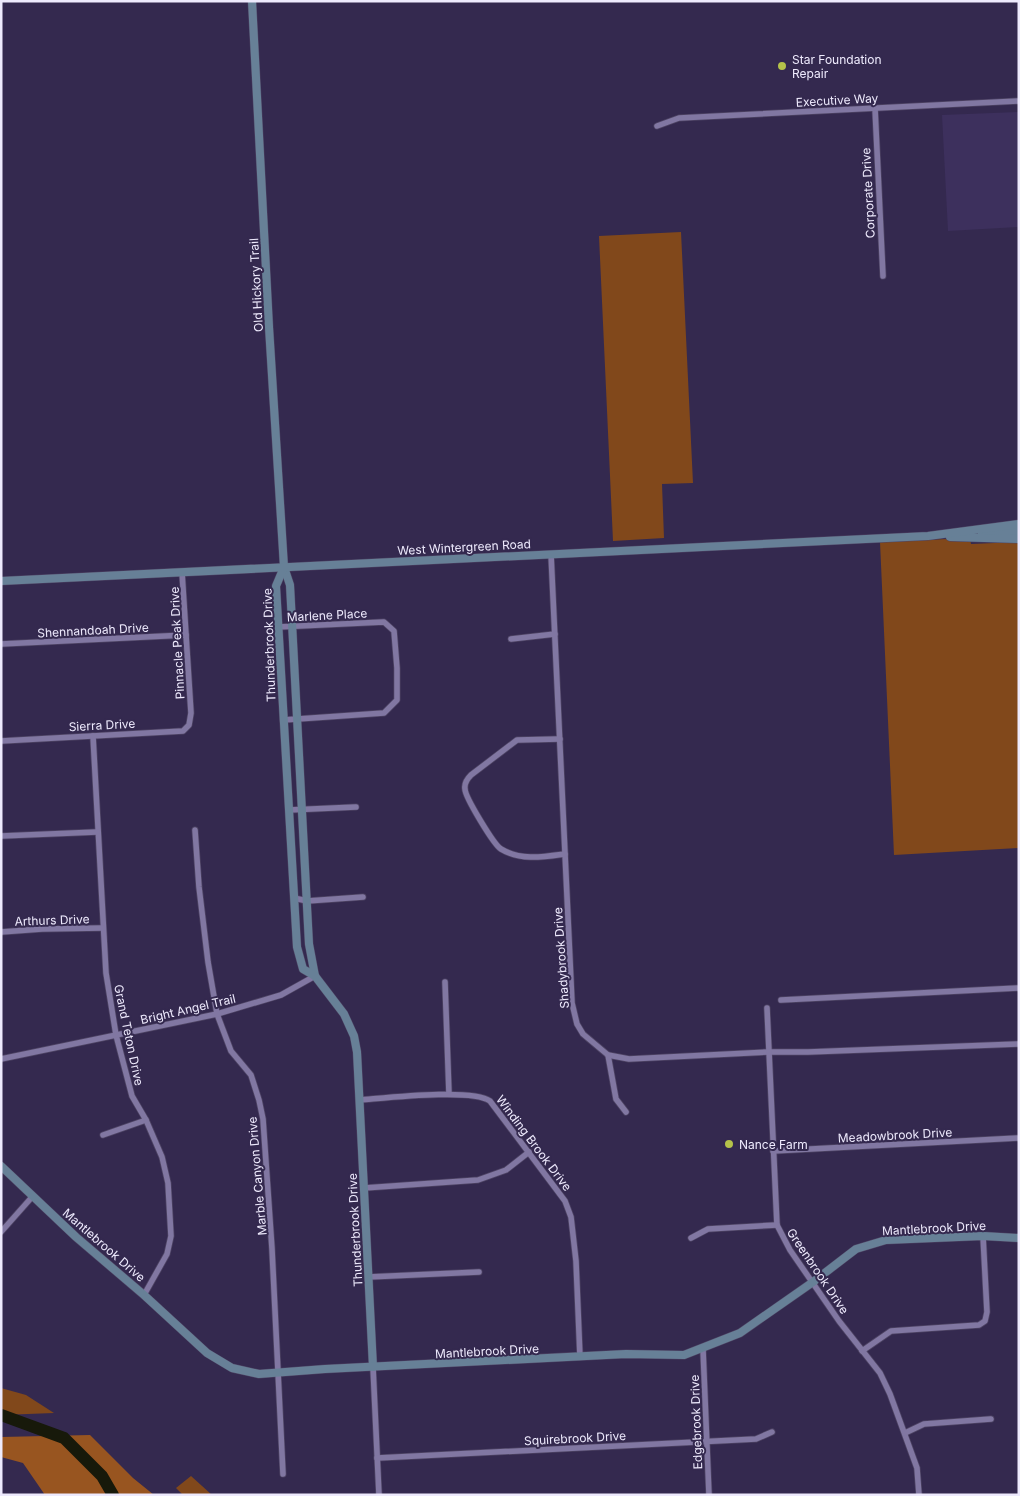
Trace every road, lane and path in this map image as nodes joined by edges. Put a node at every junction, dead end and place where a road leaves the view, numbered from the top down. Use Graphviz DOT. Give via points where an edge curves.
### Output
graph roads {
  1 [pos="252,1"];
  2 [pos="1019,101"];
  3 [pos="874,108"];
  4 [pos="657,126"];
  5 [pos="883,276"];
  6 [pos="1019,524"];
  7 [pos="1019,531"];
  8 [pos="928,536"];
  9 [pos="955,537"];
  10 [pos="1019,539"];
  11 [pos="551,554"];
  12 [pos="284,567"];
  13 [pos="182,572"];
  14 [pos="1,582"];
  15 [pos="291,626"];
  16 [pos="278,627"];
  17 [pos="555,634"];
  18 [pos="186,635"];
  19 [pos="511,638"];
  20 [pos="1,644"];
  21 [pos="191,713"];
  22 [pos="296,719"];
  23 [pos="282,720"];
  24 [pos="93,736"];
  25 [pos="560,739"];
  26 [pos="1,741"];
  27 [pos="356,807"];
  28 [pos="302,809"];
  29 [pos="289,810"];
  30 [pos="195,830"];
  31 [pos="97,832"];
  32 [pos="1,836"];
  33 [pos="565,854"];
  34 [pos="363,897"];
  35 [pos="294,898"];
  36 [pos="306,901"];
  37 [pos="103,928"];
  38 [pos="1,932"];
  39 [pos="314,976"];
  40 [pos="445,982"];
  41 [pos="1019,988"];
  42 [pos="781,1000"];
  43 [pos="767,1008"];
  44 [pos="217,1014"];
  45 [pos="116,1035"];
  46 [pos="1019,1044"];
  47 [pos="768,1052"];
  48 [pos="608,1055"];
  49 [pos="1,1059"];
  50 [pos="449,1094"];
  51 [pos="360,1100"];
  52 [pos="626,1112"];
  53 [pos="146,1120"];
  54 [pos="103,1135"];
  55 [pos="1019,1138"];
  56 [pos="773,1151"];
  57 [pos="529,1152"];
  58 [pos="1,1166"];
  59 [pos="364,1188"];
  60 [pos="32,1196"];
  61 [pos="777,1225"];
  62 [pos="1,1232"];
  63 [pos="983,1236"];
  64 [pos="691,1238"];
  65 [pos="1019,1238"];
  66 [pos="479,1272"];
  67 [pos="368,1277"];
  68 [pos="813,1282"];
  69 [pos="144,1295"];
  70 [pos="703,1349"];
  71 [pos="862,1351"];
  72 [pos="580,1357"];
  73 [pos="373,1367"];
  74 [pos="279,1373"];
  75 [pos="991,1419"];
  76 [pos="772,1432"];
  77 [pos="905,1433"];
  78 [pos="707,1442"];
  79 [pos="377,1458"];
  80 [pos="283,1474"];
  81 [pos="379,1495"];
  82 [pos="709,1495"];
  83 [pos="919,1495"];
  1 -- 12 [label="street, Old Hickory Trail"];
  2 -- 3 [label="street, Executive Way"];
  3 -- 4 [label="street, Executive Way" via="679,118"];
  3 -- 5 [label="street, Corporate Drive"];
  6 -- 8 [label="street, West Wintergreen Road"];
  7 -- 9 [label="street"];
  8 -- 9 [label="street, West Wintergreen Road"];
  8 -- 11 [label="street, West Wintergreen Road"];
  9 -- 10 [label="street, West Wintergreen Road"];
  11 -- 12 [label="street, West Wintergreen Road"];
  11 -- 17 [label="street, Shadybrook Drive"];
  12 -- 13 [label="street, West Wintergreen Road"];
  12 -- 15 [label="street, Thunderbrook Drive" via="290,585"];
  12 -- 16 [label="street, Thunderbrook Drive" via="276,586"];
  13 -- 14 [label="street, West Wintergreen Road"];
  13 -- 18 [label="street, Pinnacle Peak Drive"];
  15 -- 16 [label="street, Marlene Place"];
  15 -- 22 [label="street, Thunderbrook Drive"];
  15 -- 22 [label="street, Marlene Place" via="384,622 394,631 398,668 397,700 384,713"];
  16 -- 23 [label="street, Thunderbrook Drive"];
  17 -- 19 [label="street"];
  17 -- 25 [label="street, Shadybrook Drive"];
  18 -- 20 [label="street, Shennandoah Drive"];
  18 -- 21 [label="street, Pinnacle Peak Drive"];
  21 -- 24 [label="street, Sierra Drive" via="189,725 183,731"];
  22 -- 23 [label="street, Marlene Place"];
  22 -- 28 [label="street, Thunderbrook Drive"];
  23 -- 29 [label="street, Thunderbrook Drive"];
  24 -- 26 [label="street, Sierra Drive"];
  24 -- 31 [label="street, Grand Teton Drive"];
  25 -- 33 [label="street, Shadybrook Drive"];
  25 -- 33 [label="street" via="517,740 471,775 465,790 469,802 500,848 527,858"];
  27 -- 28 [label="street"];
  28 -- 29 [label="street"];
  28 -- 36 [label="street, Thunderbrook Drive"];
  29 -- 35 [label="street, Thunderbrook Drive"];
  30 -- 44 [label="street, Marble Canyon Drive" via="208,962"];
  31 -- 32 [label="street"];
  31 -- 37 [label="street, Grand Teton Drive"];
  33 -- 48 [label="street, Shadybrook Drive" via="572,1002 583,1034"];
  34 -- 36 [label="street"];
  35 -- 36 [label="street"];
  35 -- 39 [label="street, Thunderbrook Drive" via="297,947 303,969"];
  36 -- 39 [label="street, Thunderbrook Drive"];
  37 -- 38 [label="street, Arthurs Drive"];
  37 -- 45 [label="street, Grand Teton Drive"];
  39 -- 44 [label="street, Bright Angel Trail" via="281,995"];
  39 -- 51 [label="street, Thunderbrook Drive" via="344,1014 354,1036"];
  40 -- 50 [label="street"];
  41 -- 42 [label="street"];
  43 -- 47 [label="street, Greenbrook Drive"];
  44 -- 45 [label="street, Bright Angel Trail"];
  44 -- 74 [label="street, Marble Canyon Drive" via="231,1051 250,1075 263,1119"];
  45 -- 49 [label="street, Bright Angel Trail"];
  45 -- 53 [label="street, Grand Teton Drive" via="132,1096"];
  46 -- 47 [label="street"];
  47 -- 48 [label="street" via="629,1059"];
  47 -- 56 [label="street, Greenbrook Drive"];
  48 -- 52 [label="street" via="616,1099"];
  50 -- 51 [label="street, Winding Brook Drive"];
  50 -- 57 [label="street, Winding Brook Drive" via="484,1096 490,1100"];
  51 -- 59 [label="street, Thunderbrook Drive"];
  53 -- 54 [label="street"];
  53 -- 69 [label="street, Grand Teton Drive" via="162,1157 168,1183 171,1236 167,1254"];
  55 -- 56 [label="street, Meadowbrook Drive"];
  56 -- 61 [label="street, Greenbrook Drive"];
  57 -- 59 [label="street" via="506,1170 478,1180"];
  57 -- 72 [label="street, Winding Brook Drive" via="565,1201 571,1217"];
  58 -- 60 [label="street, Mantlebrook Drive"];
  59 -- 67 [label="street, Thunderbrook Drive"];
  60 -- 62 [label="street"];
  60 -- 69 [label="street, Mantlebrook Drive"];
  61 -- 64 [label="street" via="708,1229"];
  61 -- 68 [label="street, Greenbrook Drive"];
  63 -- 65 [label="street, Mantlebrook Drive"];
  63 -- 68 [label="street, Mantlebrook Drive" via="886,1240 856,1249"];
  63 -- 71 [label="street" via="985,1321 979,1325 890,1331"];
  66 -- 67 [label="street"];
  67 -- 73 [label="street, Thunderbrook Drive"];
  68 -- 70 [label="street, Mantlebrook Drive" via="740,1333"];
  68 -- 71 [label="street, Greenbrook Drive"];
  69 -- 74 [label="street, Mantlebrook Drive" via="208,1353 232,1368 259,1374"];
  70 -- 72 [label="street, Mantlebrook Drive" via="684,1355"];
  70 -- 78 [label="street, Edgebrook Drive"];
  71 -- 77 [label="street, Greenbrook Drive" via="880,1373"];
  72 -- 73 [label="street, Mantlebrook Drive"];
  73 -- 74 [label="street, Mantlebrook Drive"];
  73 -- 79 [label="street, Thunderbrook Drive"];
  74 -- 80 [label="street, Marble Canyon Drive"];
  75 -- 77 [label="street" via="924,1424"];
  76 -- 78 [label="street, Squirebrook Drive" via="756,1439"];
  77 -- 83 [label="street, Greenbrook Drive" via="917,1468"];
  78 -- 79 [label="street, Squirebrook Drive"];
  78 -- 82 [label="street, Edgebrook Drive"];
  79 -- 81 [label="street, Thunderbrook Drive"];
}
